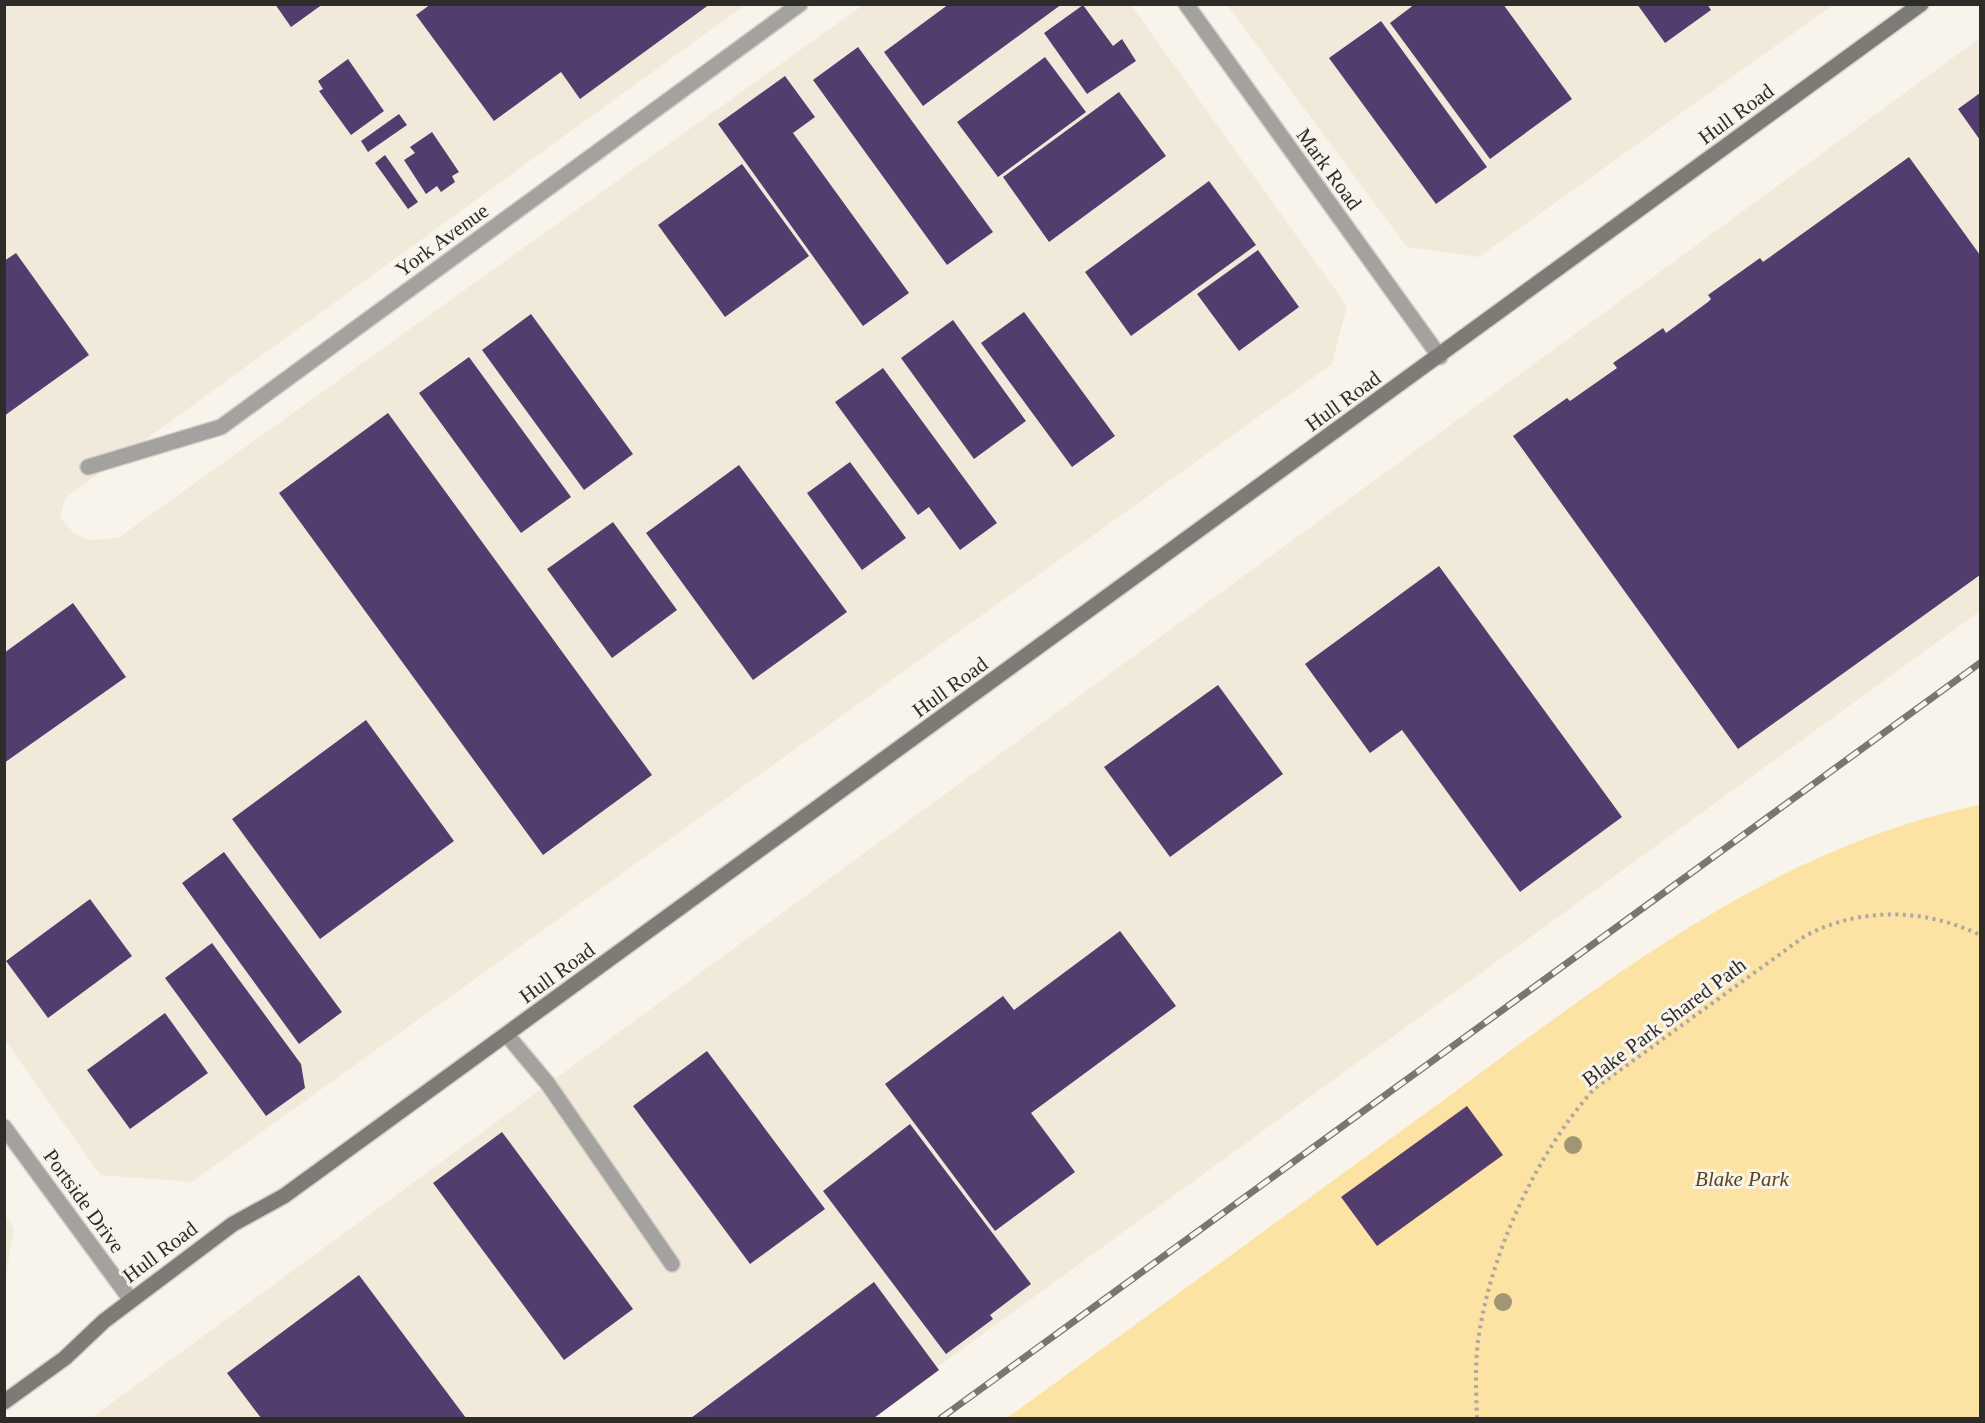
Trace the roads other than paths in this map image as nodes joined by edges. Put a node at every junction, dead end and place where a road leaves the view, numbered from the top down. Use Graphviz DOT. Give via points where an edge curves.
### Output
graph roads {
  1 [pos="800,4"];
  2 [pos="1185,4"];
  3 [pos="1921,4"];
  4 [pos="1440,357"];
  5 [pos="88,467"];
  6 [pos="507,1035"];
  7 [pos="4,1127"];
  8 [pos="672,1264"];
  9 [pos="131,1300"];
  10 [pos="4,1402"];
  1 -- 5 [label="street, York Avenue" via="221,427"];
  2 -- 4 [label="street, Mark Road"];
  3 -- 4 [label="main road, Hull Road"];
  4 -- 6 [label="main road, Hull Road"];
  6 -- 8 [label="street" via="548,1084"];
  6 -- 9 [label="main road, Hull Road" via="284,1197 233,1224"];
  7 -- 9 [label="street, Portside Drive"];
  9 -- 10 [label="main road, Hull Road" via="64,1358"];
}
